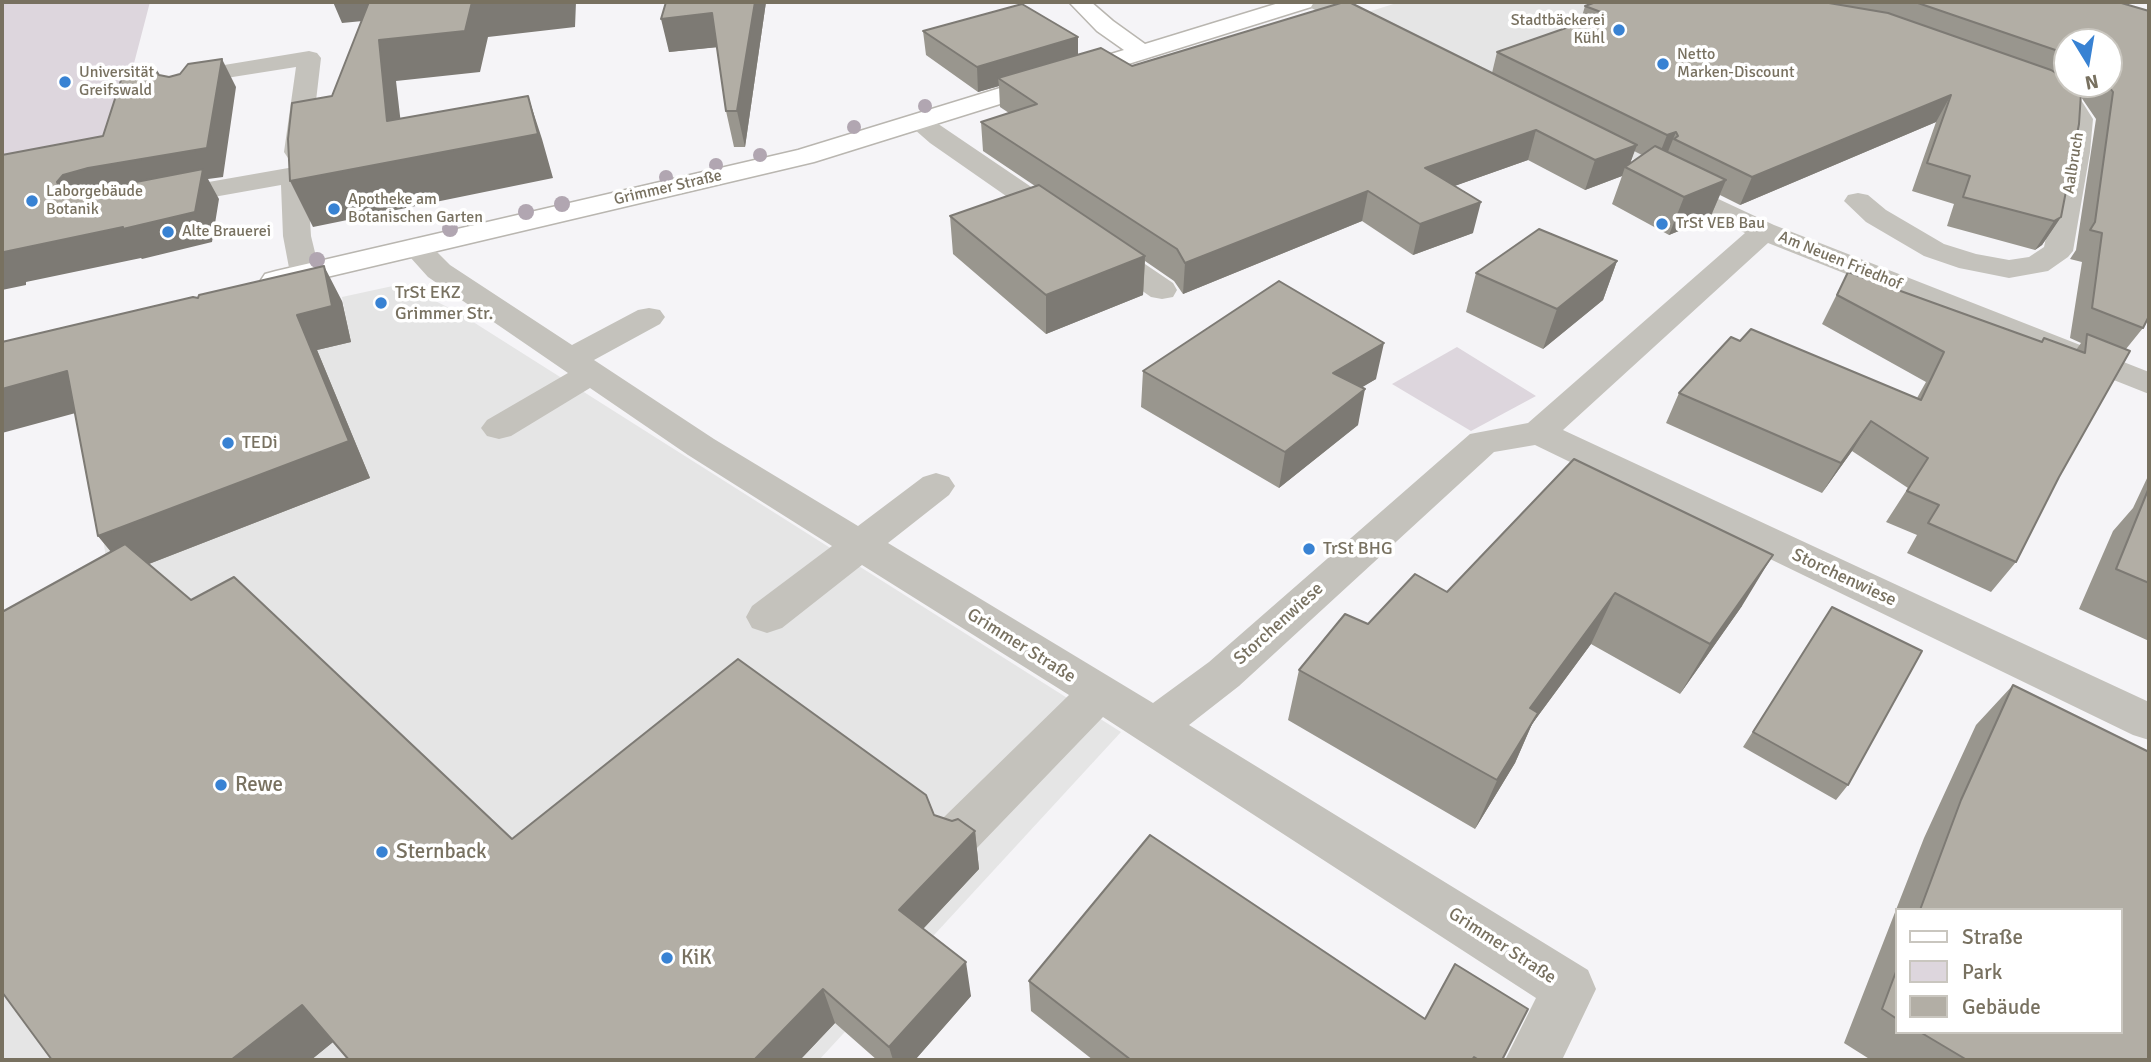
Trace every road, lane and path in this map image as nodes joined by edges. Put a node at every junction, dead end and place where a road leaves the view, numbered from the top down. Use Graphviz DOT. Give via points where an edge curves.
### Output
graph roads {
  1 [pos="1079,2"];
  2 [pos="1303,2"];
  3 [pos="1317,2"];
  4 [pos="1395,41"];
  5 [pos="1142,52"];
  6 [pos="2021,80"];
  7 [pos="184,95"];
  8 [pos="919,122"];
  9 [pos="1651,174"];
  10 [pos="294,175"];
  11 [pos="1858,201"];
  12 [pos="131,204"];
  13 [pos="1764,231"];
  14 [pos="416,247"];
  15 [pos="305,273"];
  16 [pos="253,285"];
  17 [pos="1162,290"];
  18 [pos="649,317"];
  19 [pos="581,366"];
  20 [pos="2149,384"];
  21 [pos="499,428"];
  22 [pos="1539,433"];
  23 [pos="936,486"];
  24 [pos="859,547"];
  25 [pos="767,617"];
  26 [pos="1098,694"];
  27 [pos="2149,722"];
  28 [pos="1154,726"];
  29 [pos="958,835"];
  30 [pos="1532,1060"];
  1 -- 5 [label="main road"];
  2 -- 5 [label="main road, Grimmer Straße"];
  3 -- 4 [label="street"];
  5 -- 8 [label="main road, Grimmer Straße"];
  6 -- 11 [label="street, Aalbruch" via="2072,105 2080,119 2057,251 2037,265 2008,269 1970,262 1934,250"];
  7 -- 10 [label="street" via="189,86 215,73 309,58"];
  8 -- 14 [label="main road, Grimmer Straße" via="805,156"];
  8 -- 17 [label="street"];
  9 -- 13 [label="street, Am Neuen Friedhof"];
  10 -- 12 [label="street"];
  10 -- 15 [label="street" via="297,236"];
  13 -- 20 [label="street, Am Neuen Friedhof"];
  13 -- 22 [label="street"];
  14 -- 15 [label="main road, Grimmer Straße"];
  14 -- 19 [label="street, Grimmer Straße" via="439,271"];
  15 -- 16 [label="main road, Grimmer Straße"];
  18 -- 19 [label="street"];
  19 -- 21 [label="street"];
  19 -- 24 [label="street, Grimmer Straße"];
  22 -- 27 [label="street, Storchenwiese"];
  22 -- 28 [label="street, Storchenwiese" via="1483,442 1224,674"];
  23 -- 24 [label="street"];
  24 -- 25 [label="street"];
  24 -- 26 [label="street, Grimmer Straße"];
  26 -- 28 [label="street, Grimmer Straße"];
  26 -- 29 [label="street"];
  28 -- 30 [label="street, Grimmer Straße" via="1569,989"];
}
